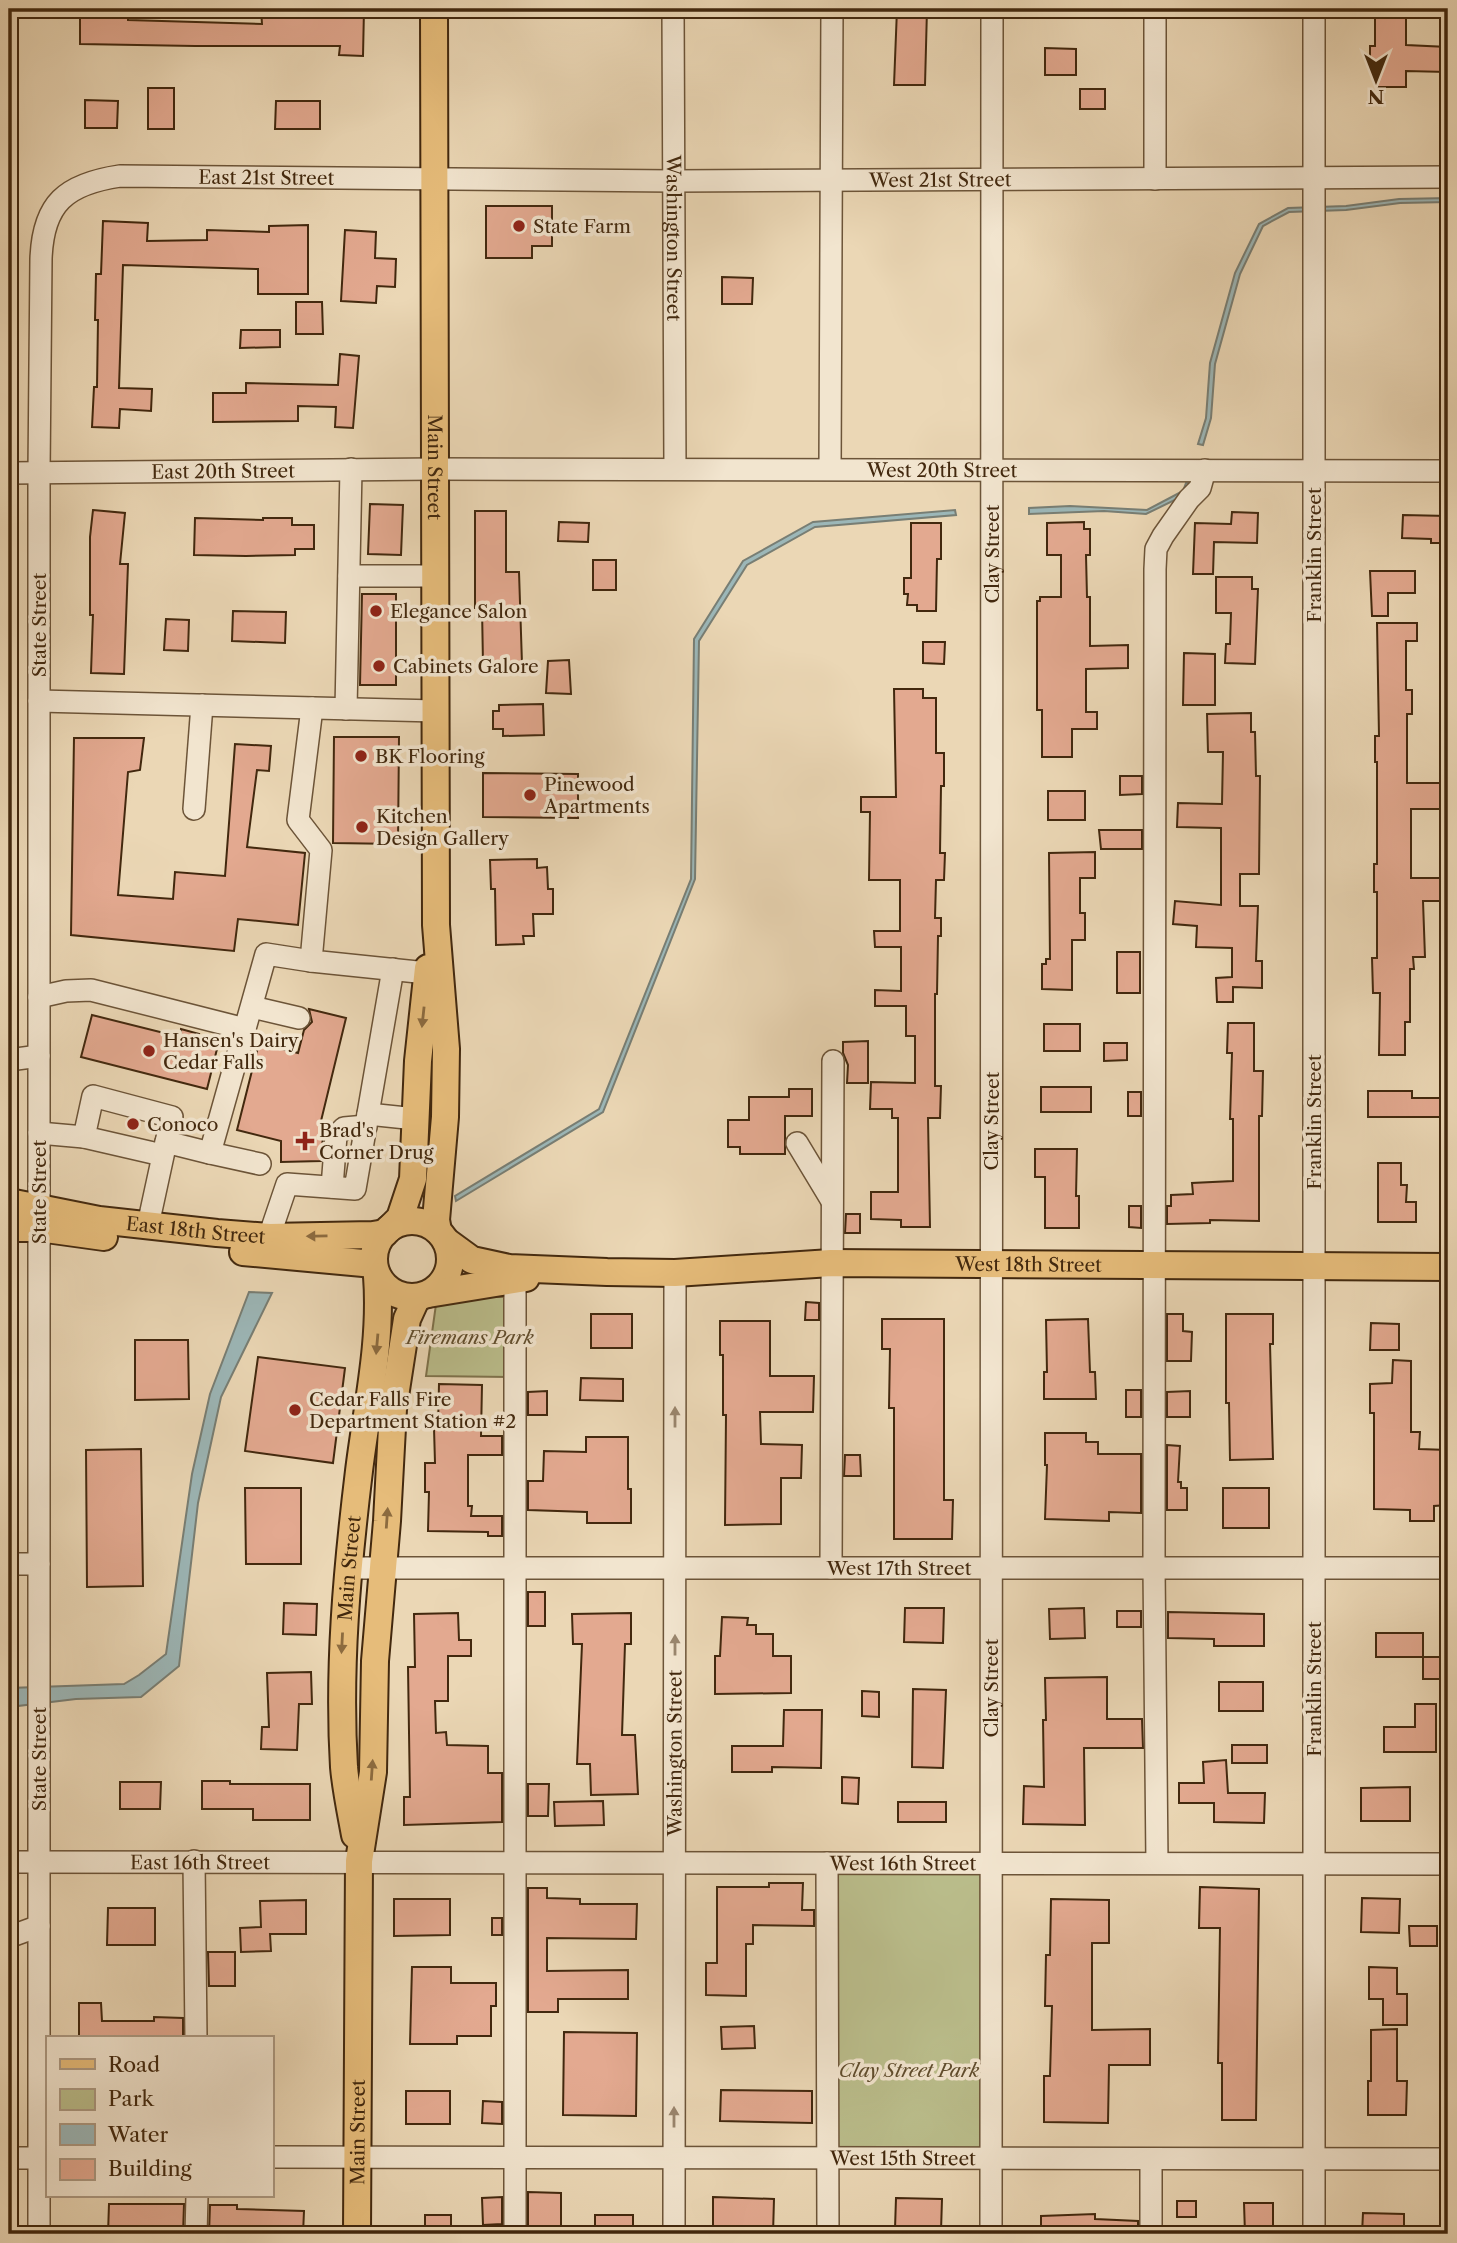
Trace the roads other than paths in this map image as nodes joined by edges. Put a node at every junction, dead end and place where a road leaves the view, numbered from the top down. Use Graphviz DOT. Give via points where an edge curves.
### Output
graph roads {
  1 [pos="434,9"];
  2 [pos="673,9"];
  3 [pos="831,9"];
  4 [pos="992,9"];
  5 [pos="1155,9"];
  6 [pos="1314,9"];
  7 [pos="1448,177"];
  8 [pos="98,179"];
  9 [pos="434,179"];
  10 [pos="992,179"];
  11 [pos="1155,179"];
  12 [pos="831,180"];
  13 [pos="674,181"];
  14 [pos="1314,187"];
  15 [pos="435,469"];
  16 [pos="675,469"];
  17 [pos="351,470"];
  18 [pos="830,470"];
  19 [pos="992,470"];
  20 [pos="1205,470"];
  21 [pos="1314,470"];
  22 [pos="1448,471"];
  23 [pos="39,472"];
  24 [pos="9,473"];
  25 [pos="349,576"];
  26 [pos="435,576"];
  27 [pos="39,701"];
  28 [pos="202,705"];
  29 [pos="312,708"];
  30 [pos="346,709"];
  31 [pos="436,711"];
  32 [pos="194,809"];
  33 [pos="436,925"];
  34 [pos="312,961"];
  35 [pos="393,969"];
  36 [pos="427,973"];
  37 [pos="39,997"];
  38 [pos="252,1007"];
  39 [pos="299,1018"];
  40 [pos="245,1029"];
  41 [pos="39,1056"];
  42 [pos="9,1060"];
  43 [pos="833,1061"];
  44 [pos="416,1119"];
  45 [pos="367,1120"];
  46 [pos="39,1133"];
  47 [pos="84,1137"];
  48 [pos="797,1143"];
  49 [pos="164,1149"];
  50 [pos="210,1153"];
  51 [pos="260,1164"];
  52 [pos="832,1201"];
  53 [pos="9,1202"];
  54 [pos="39,1218"];
  55 [pos="148,1225"];
  56 [pos="9,1228"];
  57 [pos="387,1231"];
  58 [pos="442,1236"];
  59 [pos="268,1237"];
  60 [pos="831,1263"];
  61 [pos="991,1264"];
  62 [pos="1155,1266"];
  63 [pos="1314,1267"];
  64 [pos="1448,1267"];
  65 [pos="376,1270"];
  66 [pos="607,1272"];
  67 [pos="675,1273"];
  68 [pos="515,1279"];
  69 [pos="422,1296"];
  70 [pos="9,1564"];
  71 [pos="39,1564"];
  72 [pos="349,1568"];
  73 [pos="383,1568"];
  74 [pos="515,1568"];
  75 [pos="675,1568"];
  76 [pos="831,1568"];
  77 [pos="991,1568"];
  78 [pos="1154,1568"];
  79 [pos="1314,1568"];
  80 [pos="1448,1568"];
  81 [pos="194,1861"];
  82 [pos="359,1861"];
  83 [pos="9,1862"];
  84 [pos="39,1862"];
  85 [pos="514,1862"];
  86 [pos="674,1862"];
  87 [pos="827,1863"];
  88 [pos="991,1863"];
  89 [pos="1157,1863"];
  90 [pos="1314,1864"];
  91 [pos="1448,1864"];
  92 [pos="39,1926"];
  93 [pos="9,1937"];
  94 [pos="196,2036"];
  95 [pos="358,2156"];
  96 [pos="273,2157"];
  97 [pos="514,2157"];
  98 [pos="674,2157"];
  99 [pos="9,2158"];
  100 [pos="43,2158"];
  101 [pos="828,2158"];
  102 [pos="991,2158"];
  103 [pos="1151,2159"];
  104 [pos="1314,2159"];
  105 [pos="1448,2159"];
  106 [pos="197,2198"];
  107 [pos="39,2234"];
  108 [pos="196,2234"];
  109 [pos="357,2234"];
  110 [pos="514,2234"];
  111 [pos="674,2234"];
  112 [pos="828,2234"];
  113 [pos="991,2234"];
  114 [pos="1151,2234"];
  115 [pos="1314,2234"];
  1 -- 9 [label="main road, Main Street"];
  2 -- 13 [label="street, Washington Street"];
  3 -- 12 [label="street"];
  4 -- 10 [label="street, Clay Street"];
  5 -- 11 [label="street"];
  6 -- 14 [label="street, Franklin Street"];
  7 -- 14 [label="street, West 21st Street"];
  8 -- 9 [label="street, East 21st Street"];
  8 -- 23 [label="street, State Street" via="68,192 47,219 42,236"];
  9 -- 13 [label="street, West 21st Street"];
  9 -- 15 [label="main road, Main Street"];
  10 -- 11 [label="street, West 21st Street"];
  10 -- 12 [label="street, West 21st Street"];
  10 -- 19 [label="street, Clay Street"];
  11 -- 14 [label="street, West 21st Street"];
  12 -- 13 [label="street, West 21st Street"];
  12 -- 18 [label="street"];
  13 -- 16 [label="street, Washington Street"];
  14 -- 21 [label="street, Franklin Street"];
  15 -- 16 [label="street, West 20th Street"];
  15 -- 17 [label="street, East 20th Street"];
  15 -- 26 [label="main road, Main Street"];
  16 -- 18 [label="street, West 20th Street"];
  17 -- 23 [label="street, East 20th Street"];
  17 -- 25 [label="street"];
  18 -- 19 [label="street, West 20th Street"];
  19 -- 20 [label="street, West 20th Street"];
  19 -- 61 [label="street, Clay Street"];
  20 -- 21 [label="street, West 20th Street"];
  20 -- 62 [label="street" via="1200,488 1156,549"];
  21 -- 22 [label="street, West 20th Street"];
  21 -- 63 [label="street, Franklin Street"];
  23 -- 24 [label="street, East 20th Street"];
  23 -- 27 [label="street, State Street"];
  25 -- 26 [label="street"];
  25 -- 30 [label="street"];
  26 -- 31 [label="main road, Main Street"];
  27 -- 28 [label="street"];
  27 -- 37 [label="street, State Street"];
  28 -- 29 [label="street"];
  28 -- 32 [label="street"];
  29 -- 30 [label="street"];
  29 -- 34 [label="street" via="298,820 321,850"];
  30 -- 31 [label="street"];
  31 -- 33 [label="main road, Main Street"];
  33 -- 36 [label="main road, Main Street"];
  33 -- 58 [label="main road, Main Street" via="446,1049 436,1220"];
  34 -- 35 [label="street"];
  34 -- 38 [label="street" via="266,954"];
  35 -- 36 [label="street"];
  35 -- 45 [label="street"];
  36 -- 44 [label="main road, Main Street, one-way"];
  37 -- 40 [label="street" via="91,990"];
  37 -- 41 [label="street, State Street"];
  38 -- 39 [label="street"];
  38 -- 40 [label="street"];
  40 -- 50 [label="street"];
  41 -- 42 [label="street"];
  41 -- 46 [label="street, State Street"];
  43 -- 52 [label="street"];
  44 -- 45 [label="street"];
  44 -- 57 [label="main road, Main Street" via="413,1179 400,1218"];
  45 -- 59 [label="street" via="355,1189 287,1184"];
  46 -- 47 [label="street"];
  46 -- 54 [label="street, State Street"];
  47 -- 49 [label="street"];
  47 -- 49 [label="street" via="93,1096 172,1117"];
  48 -- 52 [label="street"];
  49 -- 50 [label="street"];
  49 -- 55 [label="street"];
  50 -- 51 [label="street"];
  52 -- 60 [label="street"];
  53 -- 54 [label="main road, East 18th Street"];
  54 -- 55 [label="main road, East 18th Street"];
  54 -- 56 [label="main road, East 18th Street"];
  54 -- 65 [label="main road, East 18th Street" via="215,1250"];
  54 -- 71 [label="street, State Street"];
  55 -- 59 [label="main road, East 18th Street"];
  57 -- 58 [label="main road" via="413,1221"];
  57 -- 59 [label="main road, East 18th Street, one-way"];
  57 -- 65 [label="main road" via="375,1251"];
  58 -- 66 [label="main road, West 18th Street" via="472,1260 509,1268"];
  58 -- 69 [label="main road" via="450,1267 438,1287"];
  60 -- 61 [label="main road, West 18th Street"];
  60 -- 67 [label="main road, West 18th Street"];
  60 -- 76 [label="street"];
  61 -- 62 [label="main road, West 18th Street"];
  61 -- 77 [label="street, Clay Street"];
  62 -- 63 [label="main road, West 18th Street"];
  62 -- 78 [label="street"];
  63 -- 64 [label="main road, West 18th Street"];
  63 -- 79 [label="street, Franklin Street"];
  65 -- 69 [label="main road" via="384,1286 394,1293"];
  65 -- 72 [label="main road, Main Street, one-way" via="377,1349"];
  66 -- 67 [label="main road, West 18th Street"];
  66 -- 68 [label="main road, West 18th Street"];
  75 -- 67 [label="street, Washington Street, one-way"];
  68 -- 69 [label="main road, West 18th Street"];
  68 -- 74 [label="street"];
  73 -- 69 [label="main road, Main Street, one-way" via="393,1409 407,1319"];
  70 -- 71 [label="street"];
  71 -- 84 [label="street, State Street"];
  72 -- 73 [label="street, West 17th Street"];
  72 -- 82 [label="main road, Main Street, one-way" via="342,1655 344,1769"];
  73 -- 74 [label="street, West 17th Street"];
  82 -- 73 [label="main road, Main Street, one-way" via="373,1772"];
  74 -- 75 [label="street, West 17th Street"];
  74 -- 85 [label="street"];
  75 -- 76 [label="street, West 17th Street"];
  86 -- 75 [label="street, Washington Street, one-way"];
  76 -- 77 [label="street, West 17th Street"];
  77 -- 78 [label="street, West 17th Street"];
  77 -- 88 [label="street, Clay Street"];
  78 -- 79 [label="street, West 17th Street"];
  78 -- 89 [label="street"];
  79 -- 80 [label="street, West 17th Street"];
  79 -- 90 [label="street, Franklin Street"];
  81 -- 82 [label="street, East 16th Street"];
  81 -- 84 [label="street, East 16th Street"];
  81 -- 94 [label="street"];
  82 -- 85 [label="street, West 16th Street"];
  82 -- 95 [label="main road, Main Street"];
  83 -- 84 [label="street, East 16th Street"];
  84 -- 92 [label="street, State Street"];
  85 -- 86 [label="street, West 16th Street"];
  85 -- 97 [label="street"];
  86 -- 87 [label="street, West 16th Street"];
  98 -- 86 [label="street, Washington Street, one-way"];
  87 -- 88 [label="street, West 16th Street"];
  87 -- 101 [label="street"];
  88 -- 89 [label="street, West 16th Street"];
  88 -- 102 [label="street, Clay Street"];
  89 -- 90 [label="street, West 16th Street"];
  90 -- 91 [label="street, West 16th Street"];
  90 -- 104 [label="street, Franklin Street"];
  92 -- 93 [label="street"];
  92 -- 100 [label="street, State Street"];
  95 -- 96 [label="street, West 15th Street"];
  95 -- 97 [label="street, West 15th Street"];
  95 -- 109 [label="main road, Main Street"];
  97 -- 98 [label="street, West 15th Street"];
  97 -- 110 [label="street"];
  98 -- 101 [label="street, West 15th Street"];
  98 -- 111 [label="street, Washington Street"];
  99 -- 100 [label="street"];
  100 -- 107 [label="street, State Street"];
  101 -- 102 [label="street, West 15th Street"];
  101 -- 112 [label="street"];
  102 -- 103 [label="street, West 15th Street"];
  102 -- 113 [label="street, Clay Street"];
  103 -- 104 [label="street, West 15th Street"];
  103 -- 114 [label="street"];
  104 -- 105 [label="street, West 15th Street"];
  104 -- 115 [label="street, Franklin Street"];
  106 -- 108 [label="street"];
}
